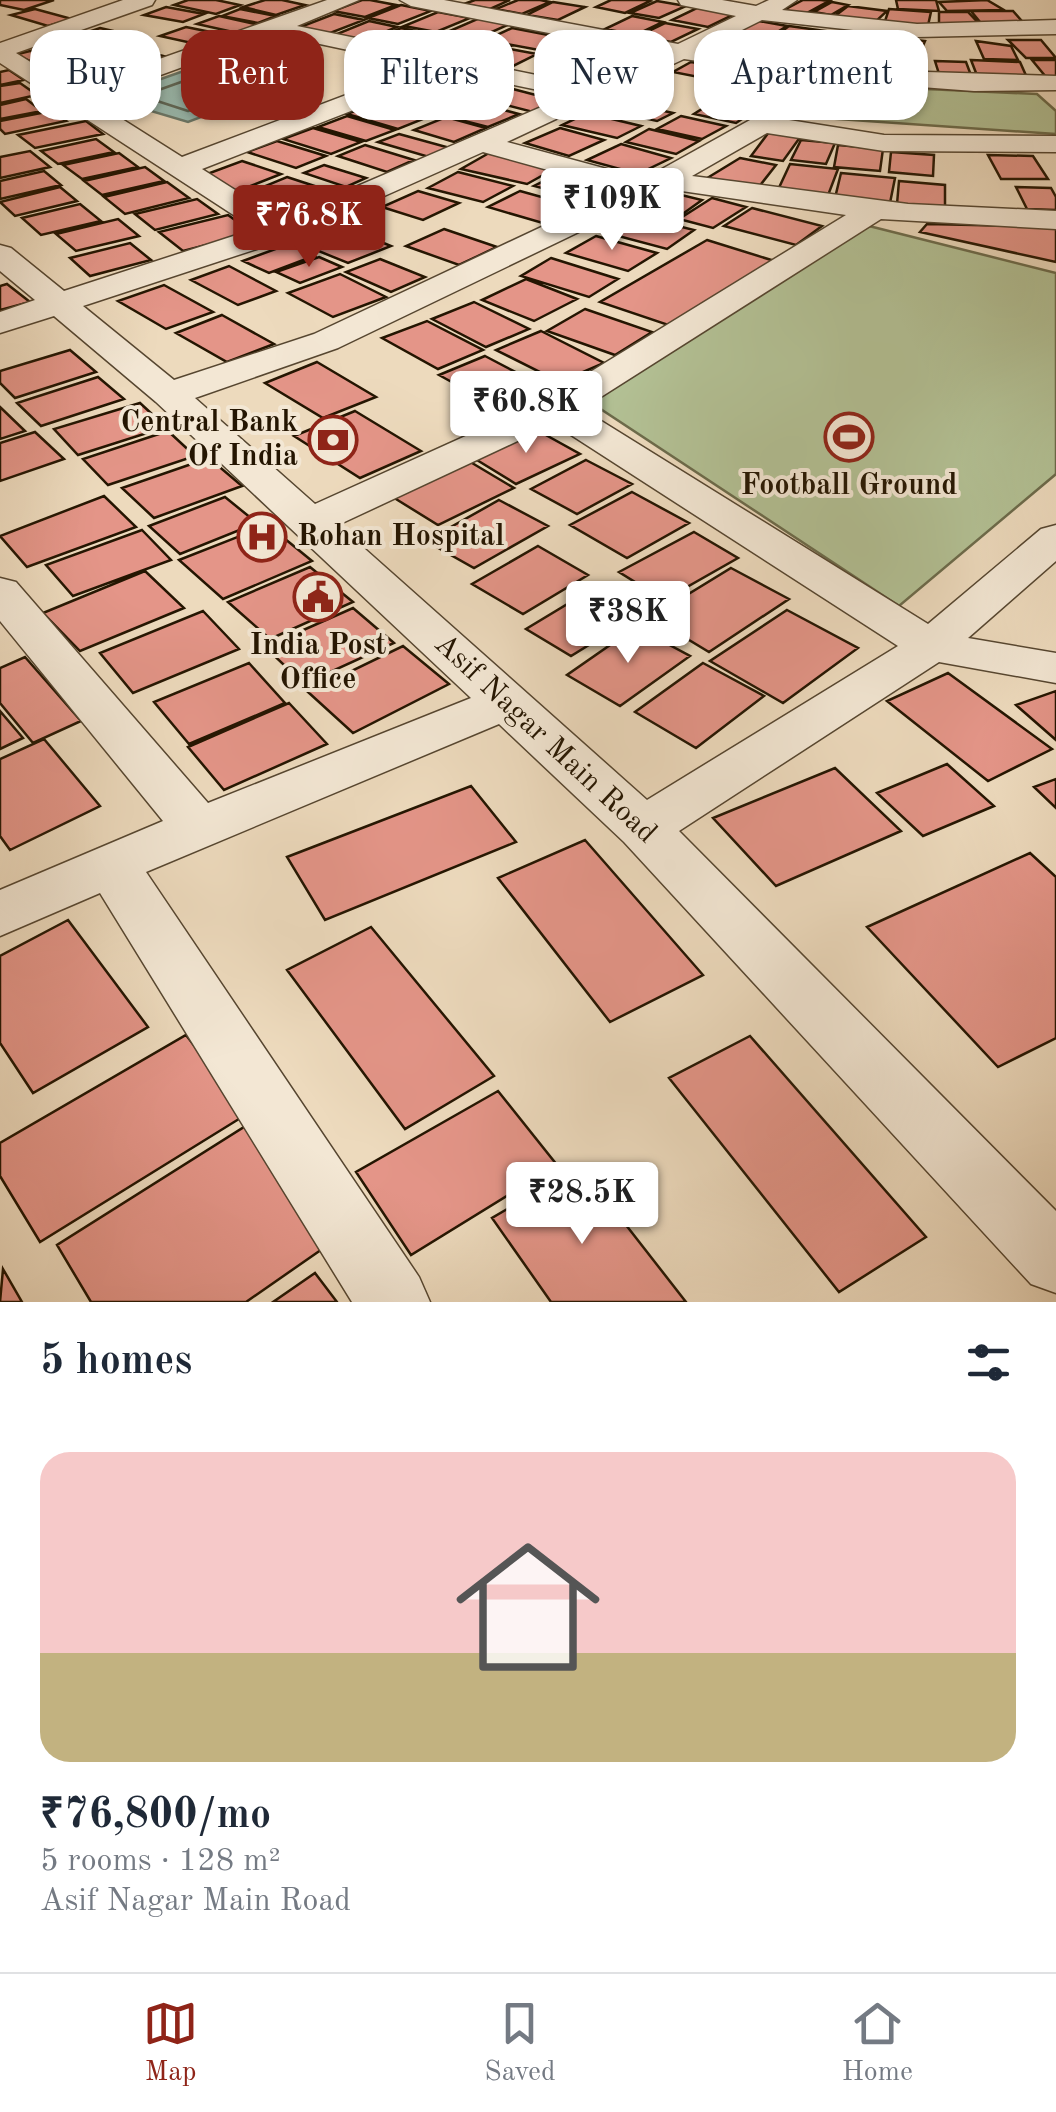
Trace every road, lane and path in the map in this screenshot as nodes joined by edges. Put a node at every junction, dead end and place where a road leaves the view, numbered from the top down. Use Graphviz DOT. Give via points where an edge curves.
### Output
graph roads {
  1 [pos="144,0"];
  2 [pos="348,0"];
  3 [pos="411,0"];
  4 [pos="689,0"];
  5 [pos="786,0"];
  6 [pos="1011,10"];
  7 [pos="752,14"];
  8 [pos="12,23"];
  9 [pos="1048,27"];
  10 [pos="275,28"];
  11 [pos="59,30"];
  12 [pos="30,34"];
  13 [pos="30,40"];
  14 [pos="344,42"];
  15 [pos="678,51"];
  16 [pos="0,52"];
  17 [pos="674,53"];
  18 [pos="694,53"];
  19 [pos="161,68"];
  20 [pos="30,71"];
  21 [pos="928,79"];
  22 [pos="1055,84"];
  23 [pos="344,105"];
  24 [pos="534,119"];
  25 [pos="107,120"];
  26 [pos="770,120"];
  27 [pos="763,124"];
  28 [pos="481,142"];
  29 [pos="1056,144"];
  30 [pos="179,168"];
  31 [pos="654,184"];
  32 [pos="872,211"];
  33 [pos="1056,220"];
  34 [pos="279,231"];
  35 [pos="0,255"];
  36 [pos="61,306"];
  37 [pos="0,322"];
  38 [pos="170,394"];
  39 [pos="556,408"];
  40 [pos="311,522"];
  41 [pos="1056,538"];
  42 [pos="6,607"];
  43 [pos="931,646"];
  44 [pos="1056,668"];
  45 [pos="508,702"];
  46 [pos="643,828"];
  47 [pos="200,829"];
  48 [pos="111,864"];
  49 [pos="0,914"];
  50 [pos="1056,1260"];
  51 [pos="393,1302"];
  1 -- 11 [label="street"];
  2 -- 10 [label="street"];
  3 -- 15 [label="street"];
  4 -- 7 [label="street"];
  5 -- 7 [label="street"];
  6 -- 9 [label="street"];
  7 -- 9 [label="street" via="884,30"];
  7 -- 15 [label="street"];
  8 -- 12 [label="street"];
  10 -- 14 [label="street"];
  10 -- 19 [label="street"];
  13 -- 16 [label="street"];
  15 -- 17 [label="street"];
  15 -- 18 [label="street"];
  16 -- 20 [label="street"];
  21 -- 22 [label="street"];
  23 -- 30 [label="street"];
  24 -- 28 [label="street"];
  25 -- 30 [label="street"];
  26 -- 27 [label="street"];
  27 -- 29 [label="street" via="884,143"];
  27 -- 31 [label="street"];
  28 -- 31 [label="street"];
  28 -- 34 [label="street"];
  30 -- 34 [label="street"];
  31 -- 32 [label="street"];
  31 -- 38 [label="street" via="326,341"];
  32 -- 33 [label="street"];
  32 -- 39 [label="street"];
  34 -- 36 [label="street"];
  35 -- 36 [label="street, Asif Nagar Main Road"];
  36 -- 37 [label="street"];
  36 -- 38 [label="street, Asif Nagar Main Road"];
  38 -- 40 [label="street, Asif Nagar Main Road"];
  39 -- 40 [label="street"];
  39 -- 43 [label="street"];
  40 -- 45 [label="street, Asif Nagar Main Road"];
  41 -- 43 [label="street"];
  42 -- 47 [label="street"];
  43 -- 44 [label="street"];
  43 -- 46 [label="street"];
  45 -- 46 [label="street, Asif Nagar Main Road"];
  45 -- 47 [label="street"];
  46 -- 50 [label="street, Asif Nagar Main Road"];
  47 -- 48 [label="street"];
  48 -- 49 [label="street"];
  48 -- 51 [label="street"];
}
